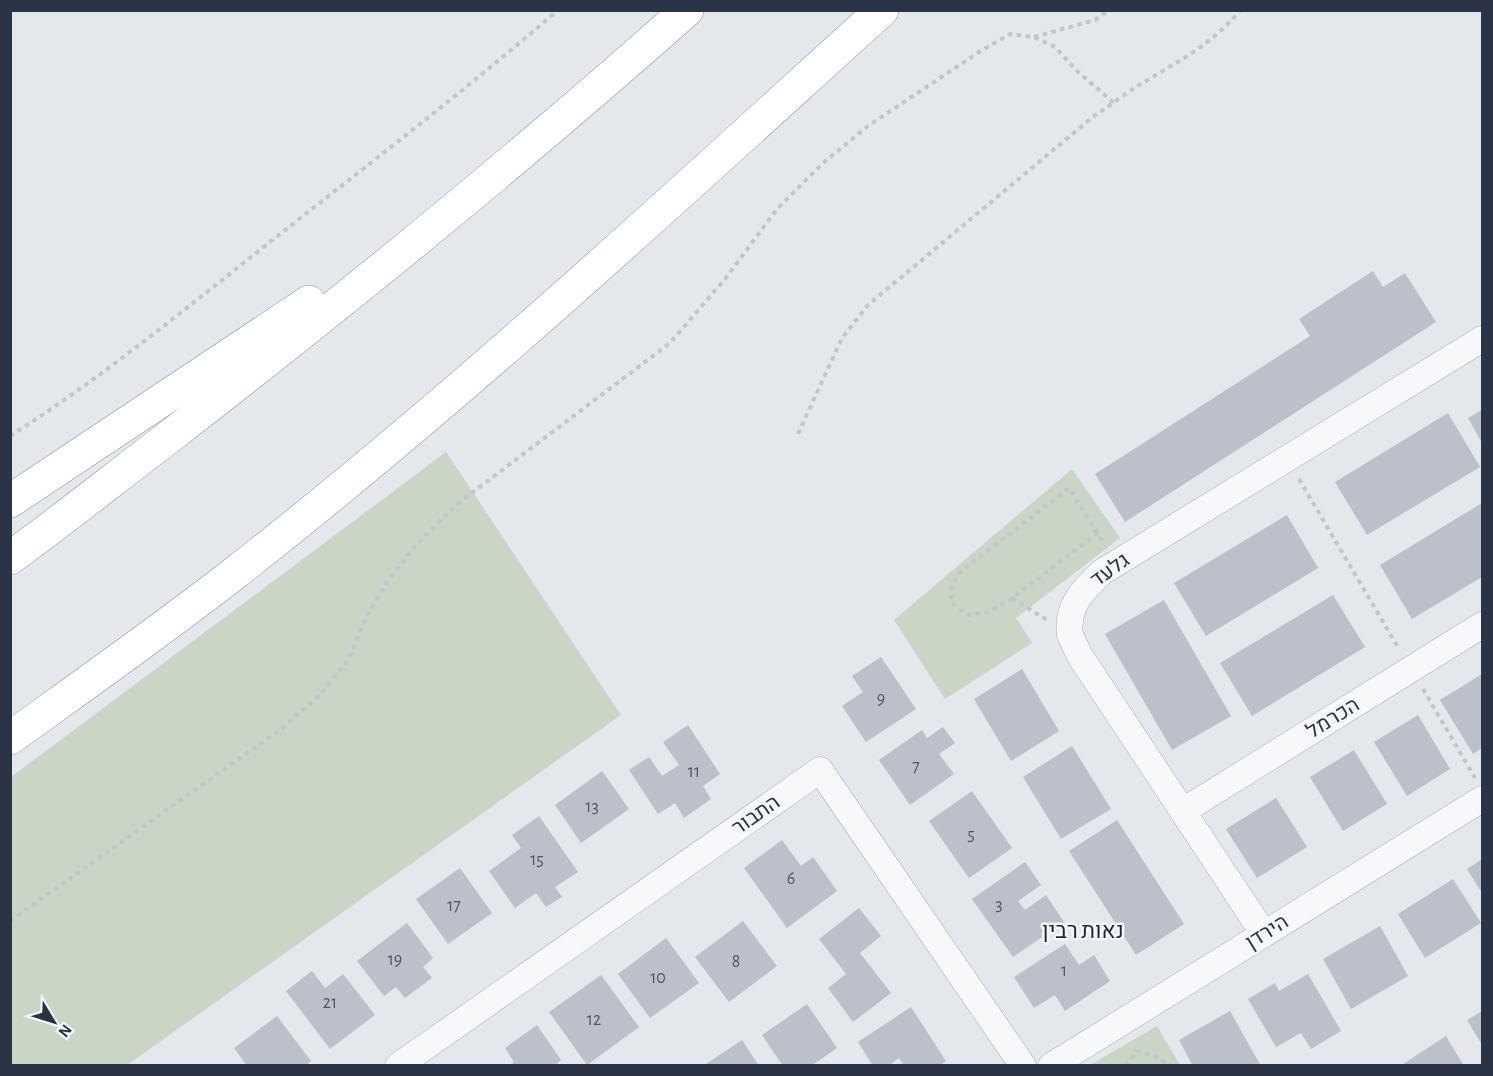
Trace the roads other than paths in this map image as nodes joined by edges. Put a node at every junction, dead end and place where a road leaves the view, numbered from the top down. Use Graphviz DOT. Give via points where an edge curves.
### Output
graph roads {
  1 [pos="687,10"];
  2 [pos="882,10"];
  3 [pos="501,170"];
  4 [pos="1482,339"];
  5 [pos="10,501"];
  6 [pos="10,558"];
  7 [pos="1482,626"];
  8 [pos="133,650"];
  9 [pos="10,738"];
  10 [pos="10,743"];
  11 [pos="1480,789"];
  12 [pos="1183,811"];
  13 [pos="1264,934"];
  14 [pos="399,1065"];
  15 [pos="1023,1065"];
  16 [pos="1051,1065"];
  1 -- 3 [label="highway"];
  2 -- 8 [label="highway" via="536,322 232,575"];
  3 -- 5 [label="highway"];
  3 -- 6 [label="highway" via="310,328"];
  4 -- 12 [label="street, גלעד" via="1102,572 1076,600 1070,634 1080,656"];
  7 -- 12 [label="street, הכרמל"];
  8 -- 9 [label="highway"];
  8 -- 10 [label="highway"];
  11 -- 13 [label="street, הירדן"];
  12 -- 13 [label="street"];
  13 -- 16 [label="street, הירדן"];
  14 -- 15 [label="street, התבור" via="820,770"];
}
